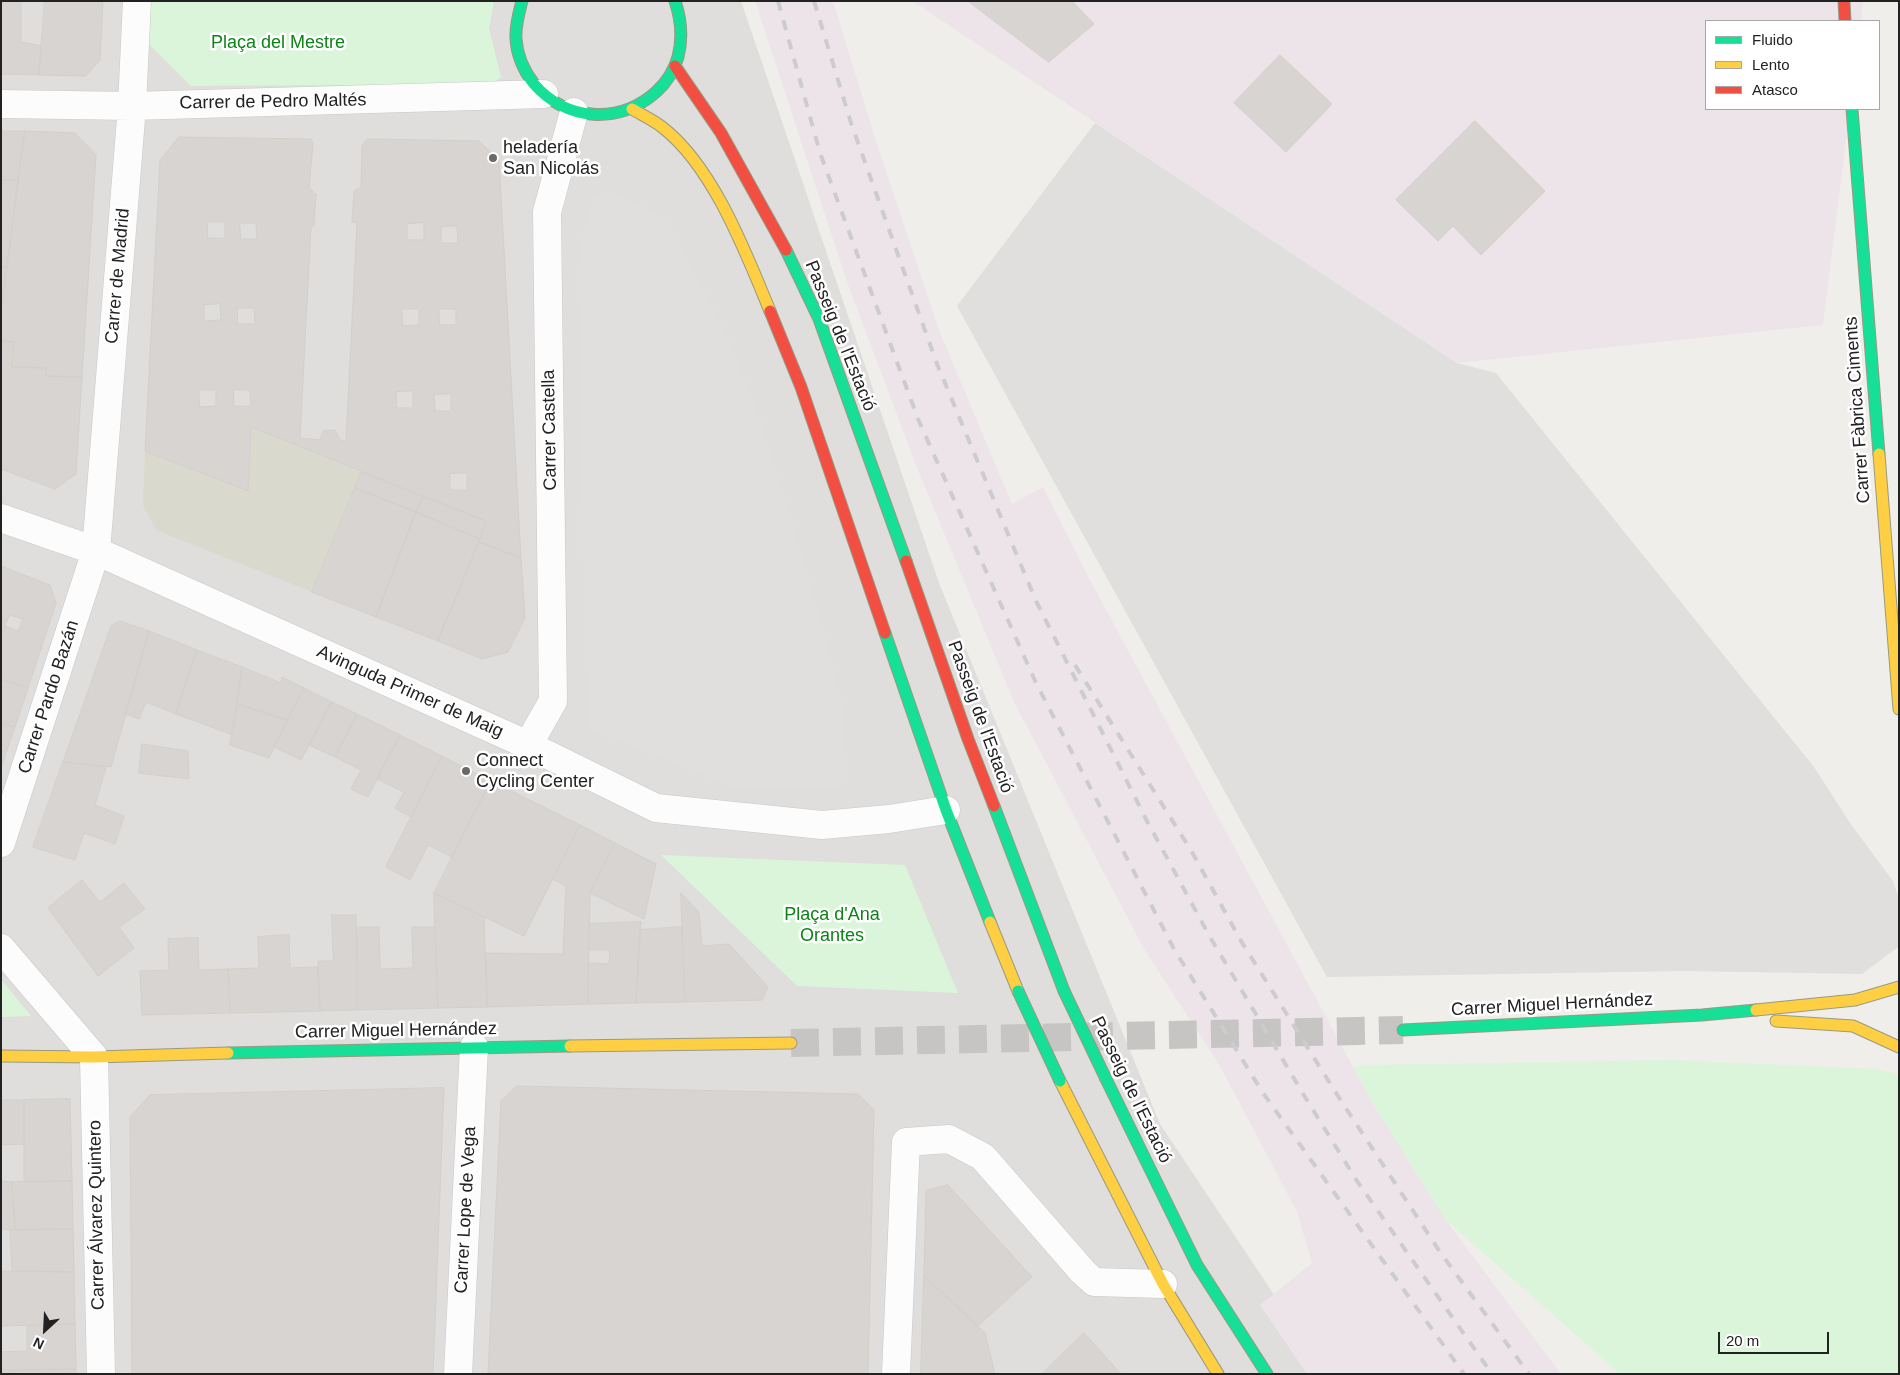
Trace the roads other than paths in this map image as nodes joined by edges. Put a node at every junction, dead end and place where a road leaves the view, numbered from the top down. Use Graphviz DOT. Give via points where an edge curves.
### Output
graph roads {
  1 [pos="138,1"];
  2 [pos="522,1"];
  3 [pos="675,1"];
  4 [pos="1844,1"];
  5 [pos="1846,20"];
  6 [pos="675,66"];
  7 [pos="544,94"];
  8 [pos="1,104"];
  9 [pos="132,106"];
  10 [pos="632,109"];
  11 [pos="1852,110"];
  12 [pos="574,112"];
  13 [pos="1,518"];
  14 [pos="96,551"];
  15 [pos="1898,694"];
  16 [pos="528,745"];
  17 [pos="946,810"];
  18 [pos="1,843"];
  19 [pos="1,948"];
  20 [pos="1899,987"];
  21 [pos="1702,1015"];
  22 [pos="1403,1030"];
  23 [pos="791,1043"];
  24 [pos="474,1047"];
  25 [pos="1899,1047"];
  26 [pos="1,1056"];
  27 [pos="94,1056"];
  28 [pos="1163,1284"];
  29 [pos="100,1374"];
  30 [pos="458,1374"];
  31 [pos="896,1374"];
  32 [pos="1218,1374"];
  33 [pos="1267,1374"];
  1 -- 9 [label="street, Carrer de Madrid"];
  2 -- 7 [label="main road" via="517,20 521,60 530,79"];
  3 -- 6 [label="main road" via="681,20 681,44"];
  4 -- 5 [label="main road"];
  6 -- 10 [label="main road" via="650,98"];
  6 -- 33 [label="main road, Passeig de l'Estació, bridge" via="721,134 777,232 819,320 968,739 1064,991 1197,1265"];
  7 -- 9 [label="street, Carrer de Pedro Maltés"];
  7 -- 12 [label="main road"];
  8 -- 9 [label="street, Carrer de Pedro Maltés"];
  9 -- 14 [label="street, Carrer de Madrid"];
  10 -- 12 [label="main road" via="603,115"];
  10 -- 17 [label="main road" via="662,127 691,156 739,236 801,387"];
  11 -- 15 [label="main road, Carrer Fàbrica Ciments"];
  12 -- 16 [label="street, Carrer Castella" via="547,212 554,701"];
  13 -- 14 [label="street, Avinguda Primer de Maig"];
  14 -- 16 [label="street, Avinguda Primer de Maig"];
  14 -- 18 [label="street, Carrer Pardo Bazán"];
  16 -- 17 [label="street, Avinguda Primer de Maig" via="656,808 822,825"];
  17 -- 28 [label="main road, bridge" via="1018,991"];
  19 -- 27 [label="street"];
  20 -- 21 [label="main road, Carrer Miguel Hernández" via="1855,1000"];
  21 -- 22 [label="main road, Carrer Miguel Hernández"];
  21 -- 25 [label="main road, Carrer Miguel Hernández" via="1853,1026"];
  23 -- 24 [label="main road, Carrer Miguel Hernández"];
  24 -- 27 [label="main road, Carrer Miguel Hernández"];
  24 -- 30 [label="street, Carrer Lope de Vega"];
  26 -- 27 [label="main road, Carrer Miguel Hernández"];
  27 -- 29 [label="street, Carrer Álvarez Quintero"];
  28 -- 31 [label="street" via="1094,1282 983,1157 949,1139 906,1142"];
  28 -- 32 [label="main road"];
}
